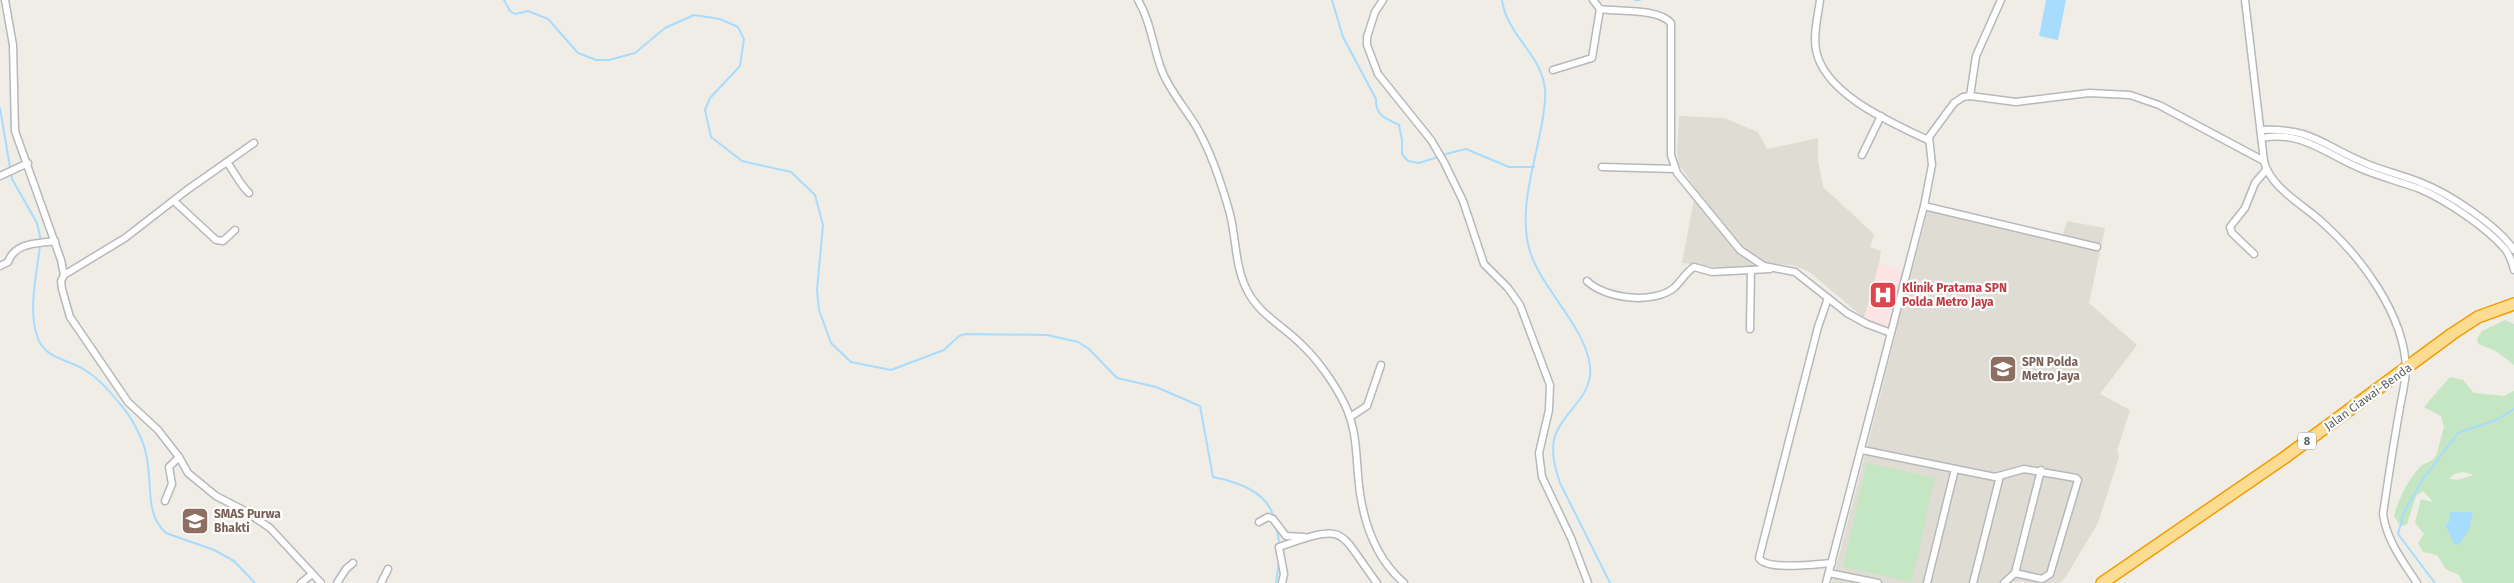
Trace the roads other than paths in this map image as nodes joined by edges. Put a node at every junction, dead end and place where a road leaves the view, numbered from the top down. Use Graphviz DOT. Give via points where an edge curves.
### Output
graph roads {
  1 [pos="5,0"];
  2 [pos="1138,0"];
  3 [pos="1383,0"];
  4 [pos="1593,0"];
  5 [pos="1820,0"];
  6 [pos="2001,0"];
  7 [pos="2245,0"];
  8 [pos="1600,9"];
  9 [pos="1553,70"];
  10 [pos="1970,96"];
  11 [pos="1881,116"];
  12 [pos="2261,130"];
  13 [pos="2262,138"];
  14 [pos="1928,140"];
  15 [pos="254,143"];
  16 [pos="1862,155"];
  17 [pos="2264,161"];
  18 [pos="227,162"];
  19 [pos="2355,162"];
  20 [pos="28,163"];
  21 [pos="1602,167"];
  22 [pos="1675,169"];
  23 [pos="2266,170"];
  24 [pos="0,176"];
  25 [pos="248,193"];
  26 [pos="174,200"];
  27 [pos="1924,206"];
  28 [pos="235,230"];
  29 [pos="54,241"];
  30 [pos="2097,247"];
  31 [pos="2514,250"];
  32 [pos="2254,254"];
  33 [pos="0,266"];
  34 [pos="1776,269"];
  35 [pos="1750,270"];
  36 [pos="2514,270"];
  37 [pos="64,275"];
  38 [pos="1587,281"];
  39 [pos="1828,298"];
  40 [pos="2514,304"];
  41 [pos="1750,329"];
  42 [pos="1891,333"];
  43 [pos="1381,365"];
  44 [pos="2406,369"];
  45 [pos="1350,416"];
  46 [pos="1862,450"];
  47 [pos="179,456"];
  48 [pos="1955,469"];
  49 [pos="2041,470"];
  50 [pos="2000,476"];
  51 [pos="165,501"];
  52 [pos="1259,522"];
  53 [pos="1306,537"];
  54 [pos="353,563"];
  55 [pos="1832,564"];
  56 [pos="388,569"];
  57 [pos="1829,573"];
  58 [pos="2015,573"];
  59 [pos="312,574"];
  60 [pos="1399,582"];
  61 [pos="301,583"];
  62 [pos="321,583"];
  63 [pos="337,583"];
  64 [pos="380,583"];
  65 [pos="1282,583"];
  66 [pos="1377,583"];
  67 [pos="1588,583"];
  68 [pos="1826,583"];
  69 [pos="1878,583"];
  70 [pos="1927,583"];
  71 [pos="1973,583"];
  72 [pos="2004,583"];
  73 [pos="2102,583"];
  74 [pos="2417,583"];
  1 -- 20 [label="street" via="13,53 15,131"];
  2 -- 45 [label="street" via="1147,18 1162,70 1196,126 1215,169 1230,214 1246,288 1254,303 1268,317 1303,345 1339,393"];
  3 -- 67 [label="street" via="1375,12 1367,46 1378,74 1431,140 1444,162 1463,202 1484,264 1520,304 1550,386 1550,404 1539,453 1542,477"];
  4 -- 8 [label="street"];
  5 -- 11 [label="street" via="1815,40 1819,60 1842,91"];
  6 -- 10 [label="street" via="1974,63"];
  7 -- 12 [label="street"];
  8 -- 9 [label="street" via="1592,58"];
  8 -- 22 [label="street" via="1656,14 1671,23 1670,141"];
  10 -- 14 [label="street" via="1954,103"];
  10 -- 17 [label="street" via="2016,102 2102,92 2130,95 2159,105"];
  11 -- 14 [label="street"];
  11 -- 16 [label="street"];
  12 -- 13 [label="street"];
  12 -- 19 [label="street" via="2303,132 2326,142"];
  13 -- 17 [label="street"];
  13 -- 19 [label="street" via="2301,138"];
  14 -- 27 [label="street" via="1932,165"];
  15 -- 18 [label="street"];
  17 -- 23 [label="street"];
  18 -- 25 [label="street" via="238,183"];
  18 -- 26 [label="street"];
  19 -- 31 [label="street" via="2424,184 2479,218"];
  19 -- 36 [label="street" via="2421,190 2468,218 2505,250"];
  20 -- 24 [label="street"];
  20 -- 29 [label="street"];
  21 -- 22 [label="street"];
  22 -- 34 [label="street" via="1740,250 1764,266"];
  23 -- 32 [label="street" via="2255,183 2246,208 2230,227"];
  23 -- 44 [label="street" via="2358,260 2387,304"];
  26 -- 28 [label="street" via="216,240 223,241"];
  26 -- 37 [label="street" via="125,238"];
  27 -- 30 [label="street"];
  27 -- 42 [label="street"];
  29 -- 33 [label="street" via="20,247 8,262"];
  29 -- 37 [label="street"];
  34 -- 35 [label="street"];
  34 -- 39 [label="street" via="1795,272"];
  35 -- 38 [label="street" via="1712,272 1694,267 1675,288 1664,293 1629,298 1607,293"];
  35 -- 41 [label="street"];
  37 -- 47 [label="street" via="62,289 70,316 94,355 128,402 158,430"];
  39 -- 42 [label="street" via="1857,319"];
  39 -- 55 [label="street" via="1759,558 1764,564 1774,565"];
  40 -- 44 [label="highway, Jalan Ciawai-Benda / 8" via="2478,317"];
  42 -- 46 [label="street"];
  43 -- 45 [label="street" via="1367,406"];
  44 -- 73 [label="highway, Jalan Ciawai-Benda / 8" via="2284,458"];
  44 -- 74 [label="street" via="2383,514 2391,543"];
  45 -- 60 [label="street" via="1365,516 1378,551"];
  46 -- 48 [label="street"];
  46 -- 55 [label="street"];
  47 -- 51 [label="street" via="169,467 172,484"];
  47 -- 59 [label="street" via="188,473 216,496 270,528"];
  48 -- 50 [label="street"];
  48 -- 70 [label="street"];
  49 -- 50 [label="street" via="2013,470"];
  49 -- 58 [label="street"];
  49 -- 58 [label="street" via="2073,476 2078,480 2050,574 2042,579"];
  50 -- 71 [label="street"];
  52 -- 53 [label="street" via="1268,517 1286,536"];
  53 -- 65 [label="street" via="1279,547 1284,574"];
  53 -- 66 [label="street" via="1334,532 1340,535 1356,551"];
  54 -- 63 [label="street"];
  55 -- 57 [label="street"];
  56 -- 64 [label="street"];
  57 -- 68 [label="street"];
  57 -- 69 [label="street"];
  58 -- 72 [label="street"];
  59 -- 61 [label="street"];
  59 -- 62 [label="street"];
}
